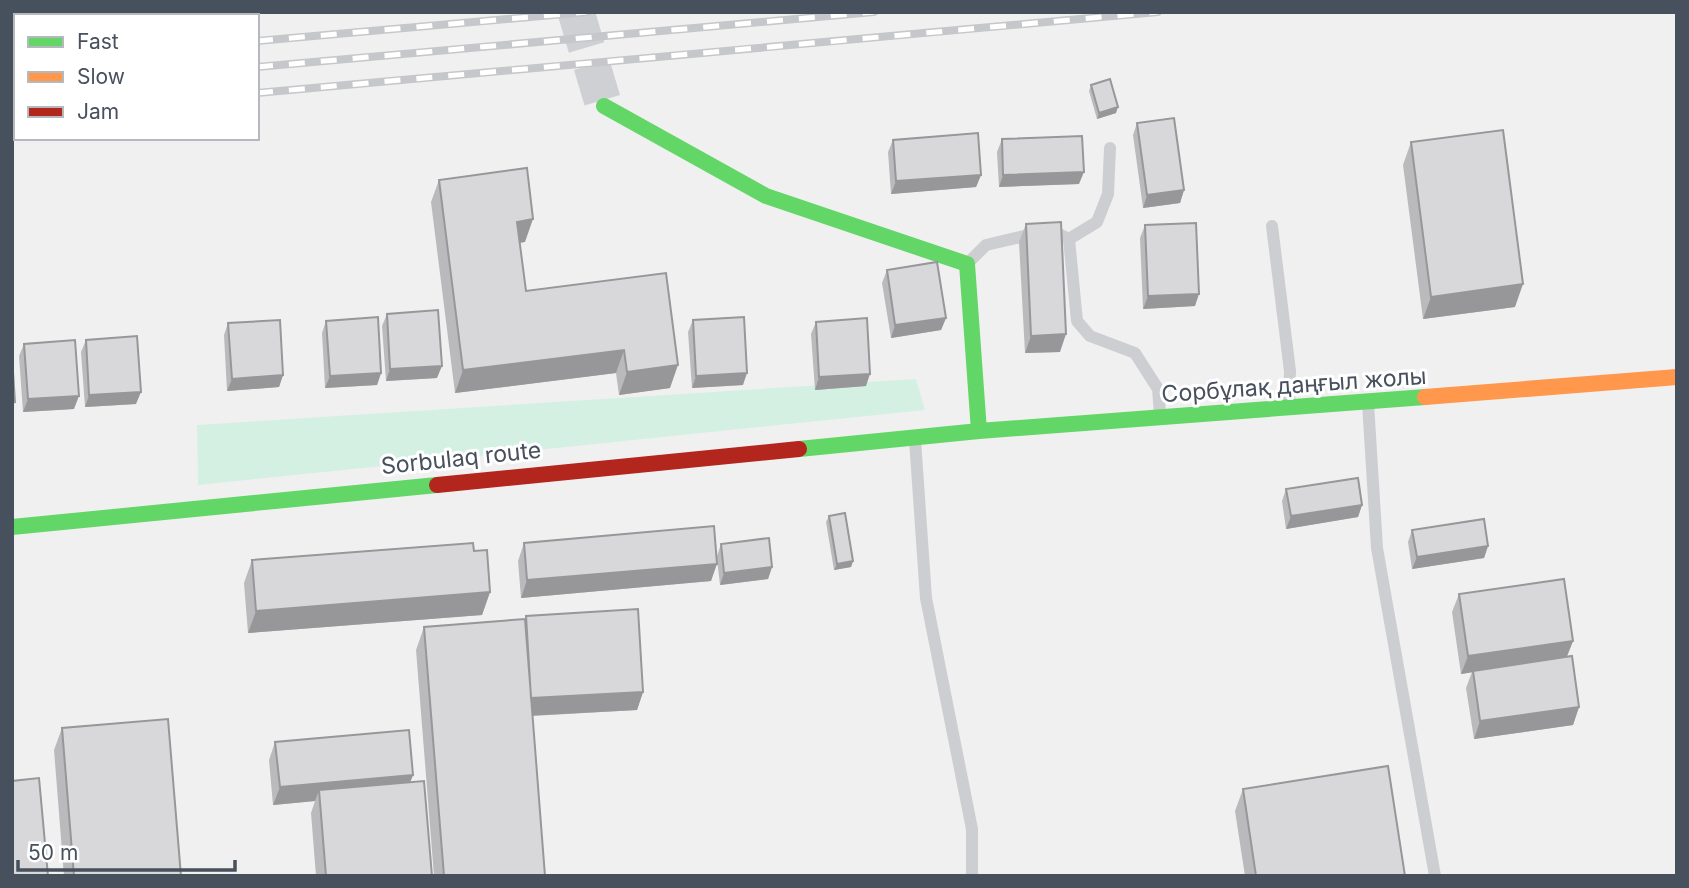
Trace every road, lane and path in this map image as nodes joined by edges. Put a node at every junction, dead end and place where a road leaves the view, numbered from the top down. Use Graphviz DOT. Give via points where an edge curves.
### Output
graph roads {
  1 [pos="604,106"];
  2 [pos="1110,148"];
  3 [pos="1272,226"];
  4 [pos="1069,239"];
  5 [pos="967,264"];
  6 [pos="1677,377"];
  7 [pos="1368,403"];
  8 [pos="1289,408"];
  9 [pos="1160,418"];
  10 [pos="979,431"];
  11 [pos="915,437"];
  12 [pos="12,527"];
  13 [pos="972,876"];
  14 [pos="1435,876"];
  1 -- 5 [label="main road" via="766,196"];
  2 -- 4 [label="lane" via="1108,194 1097,222"];
  3 -- 8 [label="lane" via="1290,371"];
  4 -- 5 [label="lane" via="1050,230 986,245"];
  4 -- 9 [label="lane" via="1077,321 1090,336 1135,353 1158,389"];
  5 -- 10 [label="main road"];
  6 -- 7 [label="main road, Сорбұлақ даңғыл жолы"];
  7 -- 8 [label="main road, Сорбұлақ даңғыл жолы"];
  7 -- 14 [label="lane" via="1377,548"];
  8 -- 9 [label="main road, Сорбұлақ даңғыл жолы"];
  9 -- 10 [label="main road, Сорбұлақ даңғыл жолы"];
  10 -- 11 [label="main road, Сорбұлақ даңғыл жолы"];
  11 -- 12 [label="main road, Sorbulaq route"];
  11 -- 13 [label="lane" via="926,598 972,829"];
}
